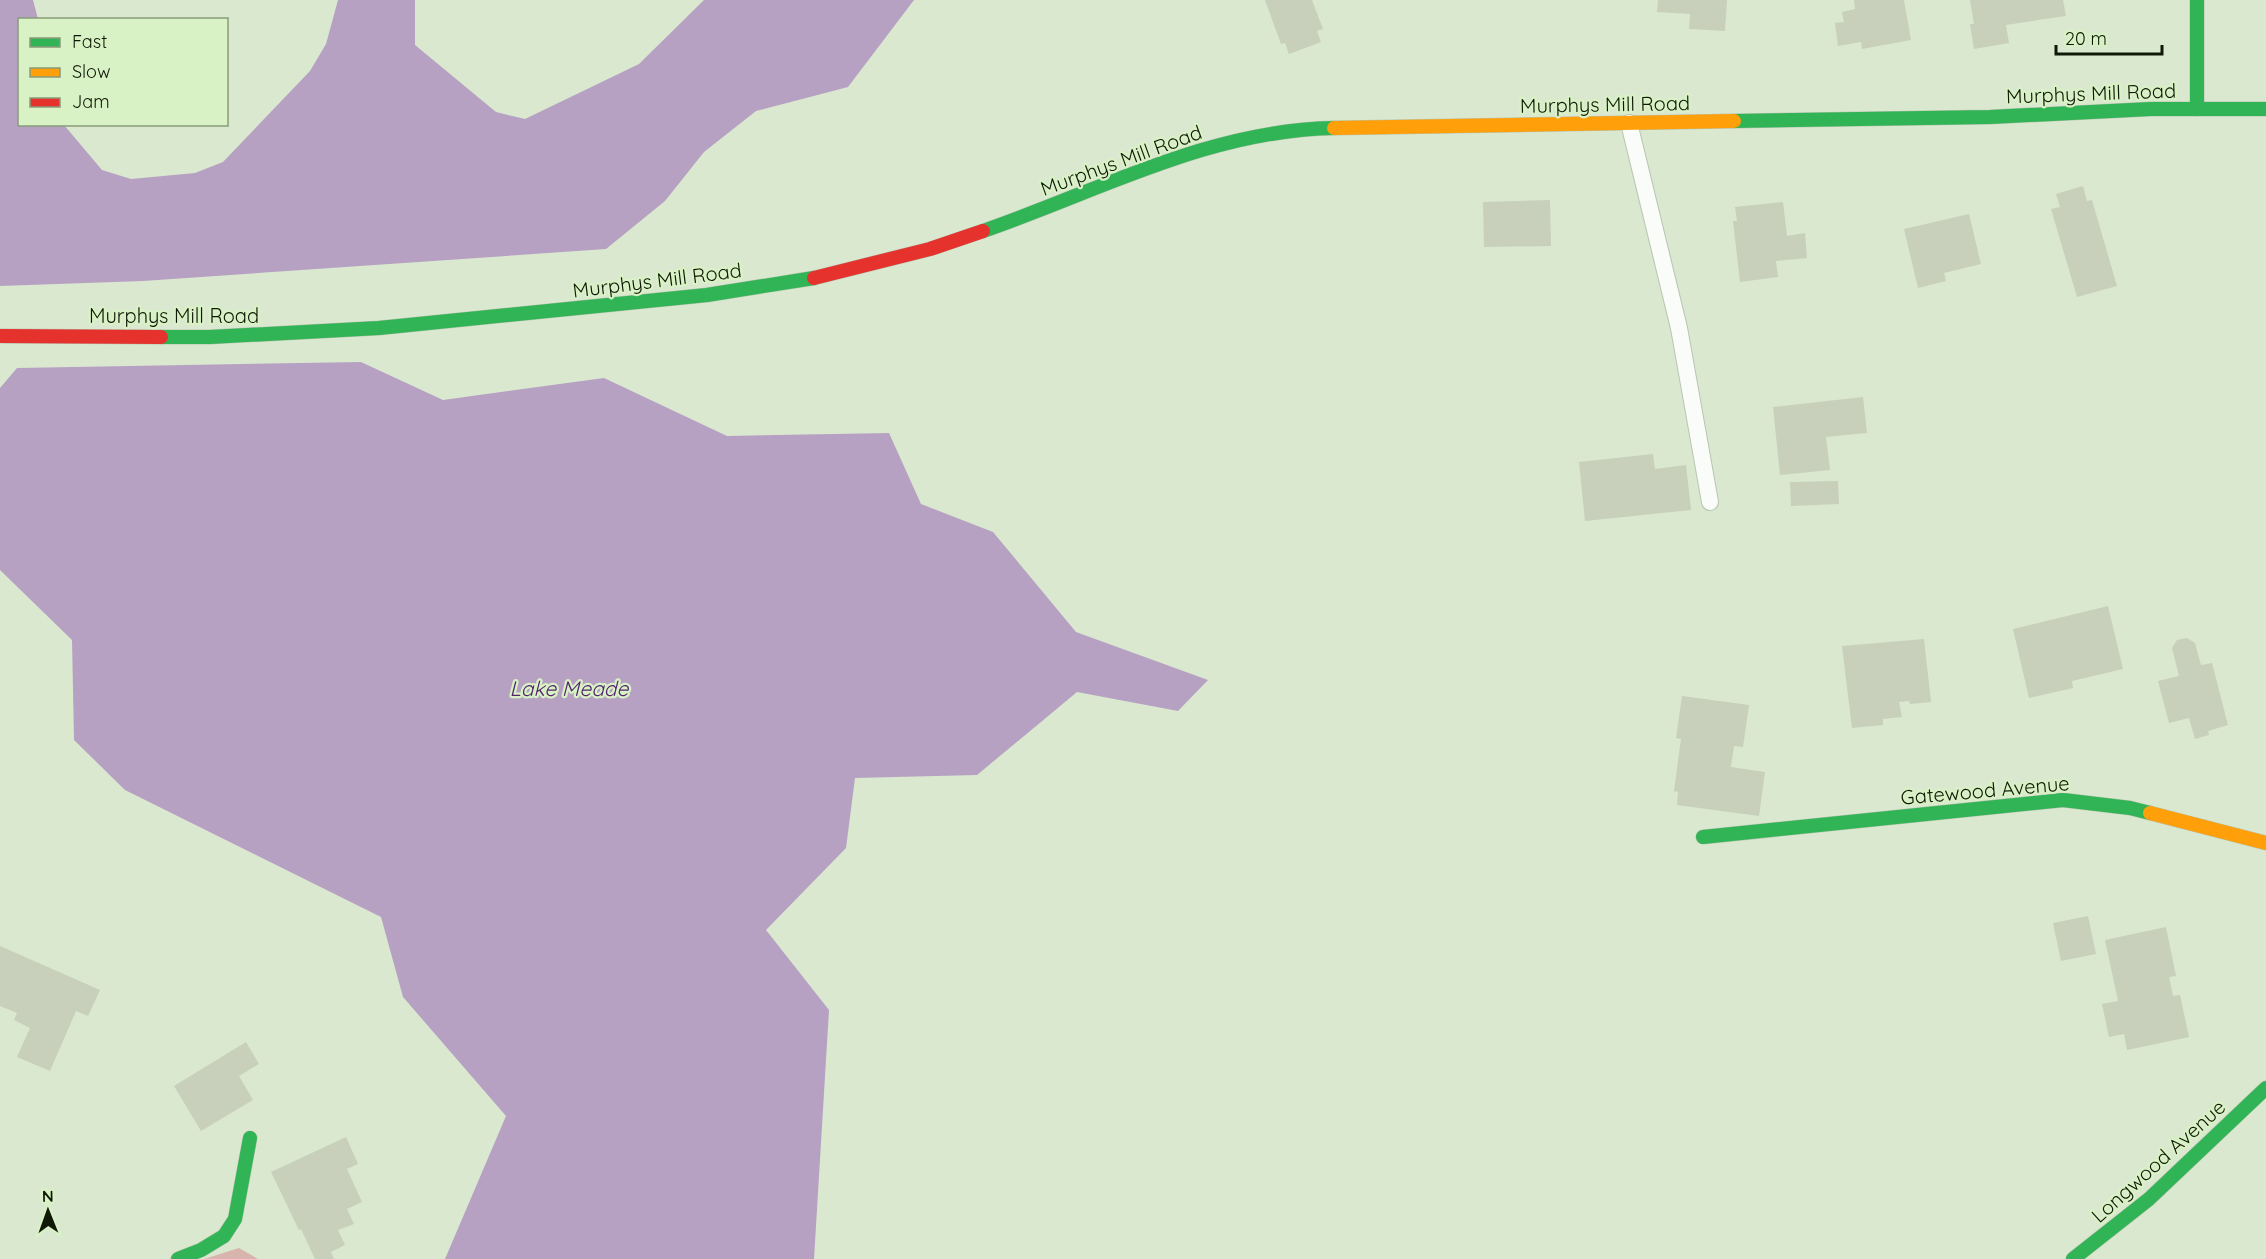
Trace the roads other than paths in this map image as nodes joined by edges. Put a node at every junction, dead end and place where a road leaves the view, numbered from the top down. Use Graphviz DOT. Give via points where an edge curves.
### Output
graph roads {
  1 [pos="2197,0"];
  2 [pos="2197,109"];
  3 [pos="2266,109"];
  4 [pos="1629,123"];
  5 [pos="0,336"];
  6 [pos="1710,502"];
  7 [pos="1703,837"];
  8 [pos="2266,843"];
  9 [pos="2266,1088"];
  10 [pos="250,1138"];
  11 [pos="178,1259"];
  12 [pos="2073,1259"];
  1 -- 2 [label="street"];
  2 -- 3 [label="street, Murphys Mill Road"];
  2 -- 4 [label="street, Murphys Mill Road"];
  4 -- 5 [label="street, Murphys Mill Road" via="1313,128 1245,138 1192,151 930,249 811,279 707,296 379,328 210,337"];
  4 -- 6 [label="lane" via="1679,328"];
  7 -- 8 [label="street, Gatewood Avenue" via="2063,800 2130,808"];
  9 -- 12 [label="street, Longwood Avenue" via="2172,1179"];
  10 -- 11 [label="street" via="236,1219 224,1236"];
}
